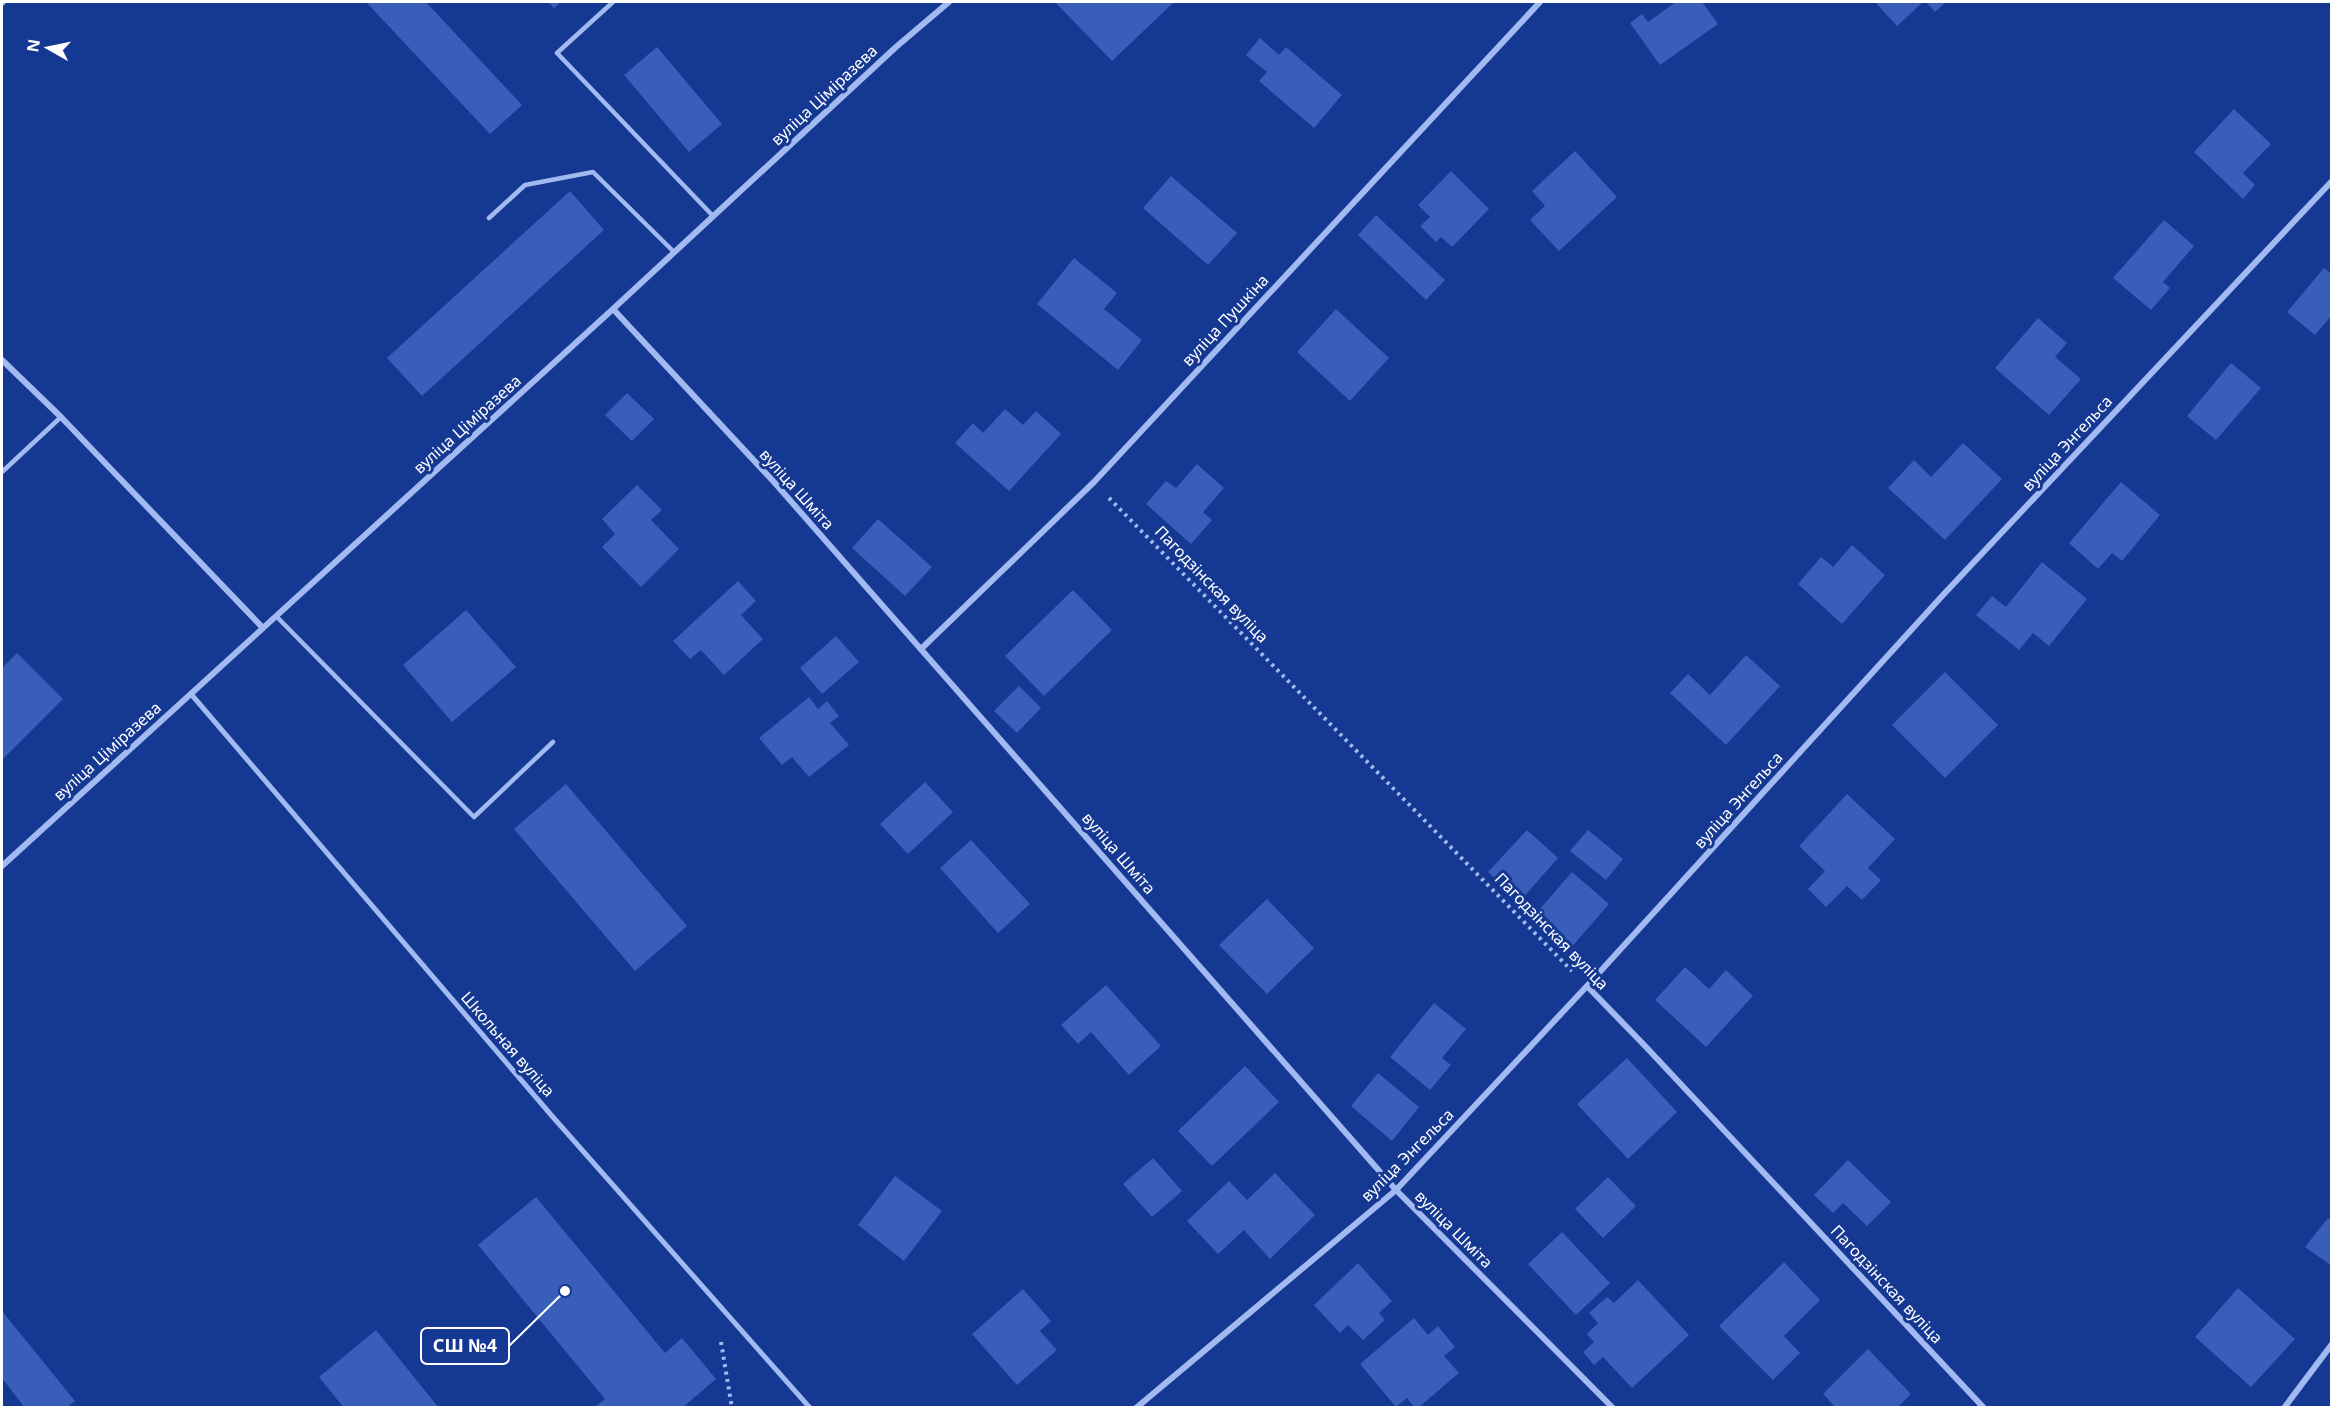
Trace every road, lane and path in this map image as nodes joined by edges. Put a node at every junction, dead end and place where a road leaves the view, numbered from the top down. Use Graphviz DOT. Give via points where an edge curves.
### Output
graph roads {
  1 [pos="613,2"];
  2 [pos="949,2"];
  3 [pos="1540,2"];
  4 [pos="2331,181"];
  5 [pos="713,216"];
  6 [pos="489,218"];
  7 [pos="674,252"];
  8 [pos="613,309"];
  9 [pos="2,360"];
  10 [pos="61,417"];
  11 [pos="2,472"];
  12 [pos="1094,482"];
  13 [pos="276,616"];
  14 [pos="263,628"];
  15 [pos="921,649"];
  16 [pos="191,694"];
  17 [pos="552,742"];
  18 [pos="2,866"];
  19 [pos="1587,986"];
  20 [pos="1396,1190"];
  21 [pos="734,1321"];
  22 [pos="2331,1344"];
  23 [pos="732,1407"];
  24 [pos="810,1407"];
  25 [pos="1136,1407"];
  26 [pos="1613,1407"];
  27 [pos="1984,1407"];
  28 [pos="2284,1407"];
  1 -- 5 [label="lane" via="556,53"];
  2 -- 5 [label="street, вуліца Ціміразева"];
  3 -- 12 [label="street, вуліца Пушкіна"];
  4 -- 19 [label="street, вуліца Энгельса" via="1943,594"];
  5 -- 7 [label="street, вуліца Ціміразева"];
  6 -- 7 [label="lane" via="525,185 593,172"];
  7 -- 8 [label="street, вуліца Ціміразева"];
  8 -- 13 [label="street, вуліца Ціміразева"];
  8 -- 15 [label="street, вуліца Шміта" via="774,482"];
  9 -- 10 [label="street"];
  10 -- 11 [label="lane"];
  10 -- 14 [label="street"];
  12 -- 15 [label="street, вуліца Пушкіна"];
  12 -- 19 [label="path, Пагодзінская вуліца"];
  13 -- 14 [label="street, вуліца Ціміразева"];
  13 -- 17 [label="lane" via="474,816"];
  14 -- 16 [label="street, вуліца Ціміразева"];
  15 -- 20 [label="street, вуліца Шміта"];
  16 -- 18 [label="street, вуліца Ціміразева"];
  16 -- 21 [label="street, Школьная вуліца" via="552,1116"];
  19 -- 20 [label="street, вуліца Энгельса"];
  19 -- 27 [label="street, Пагодзінская вуліца"];
  20 -- 25 [label="street, вуліца Энгельса"];
  20 -- 26 [label="street, вуліца Шміта"];
  21 -- 23 [label="path" via="720,1340"];
  21 -- 24 [label="street, Школьная вуліца"];
  22 -- 28 [label="street"];
}
